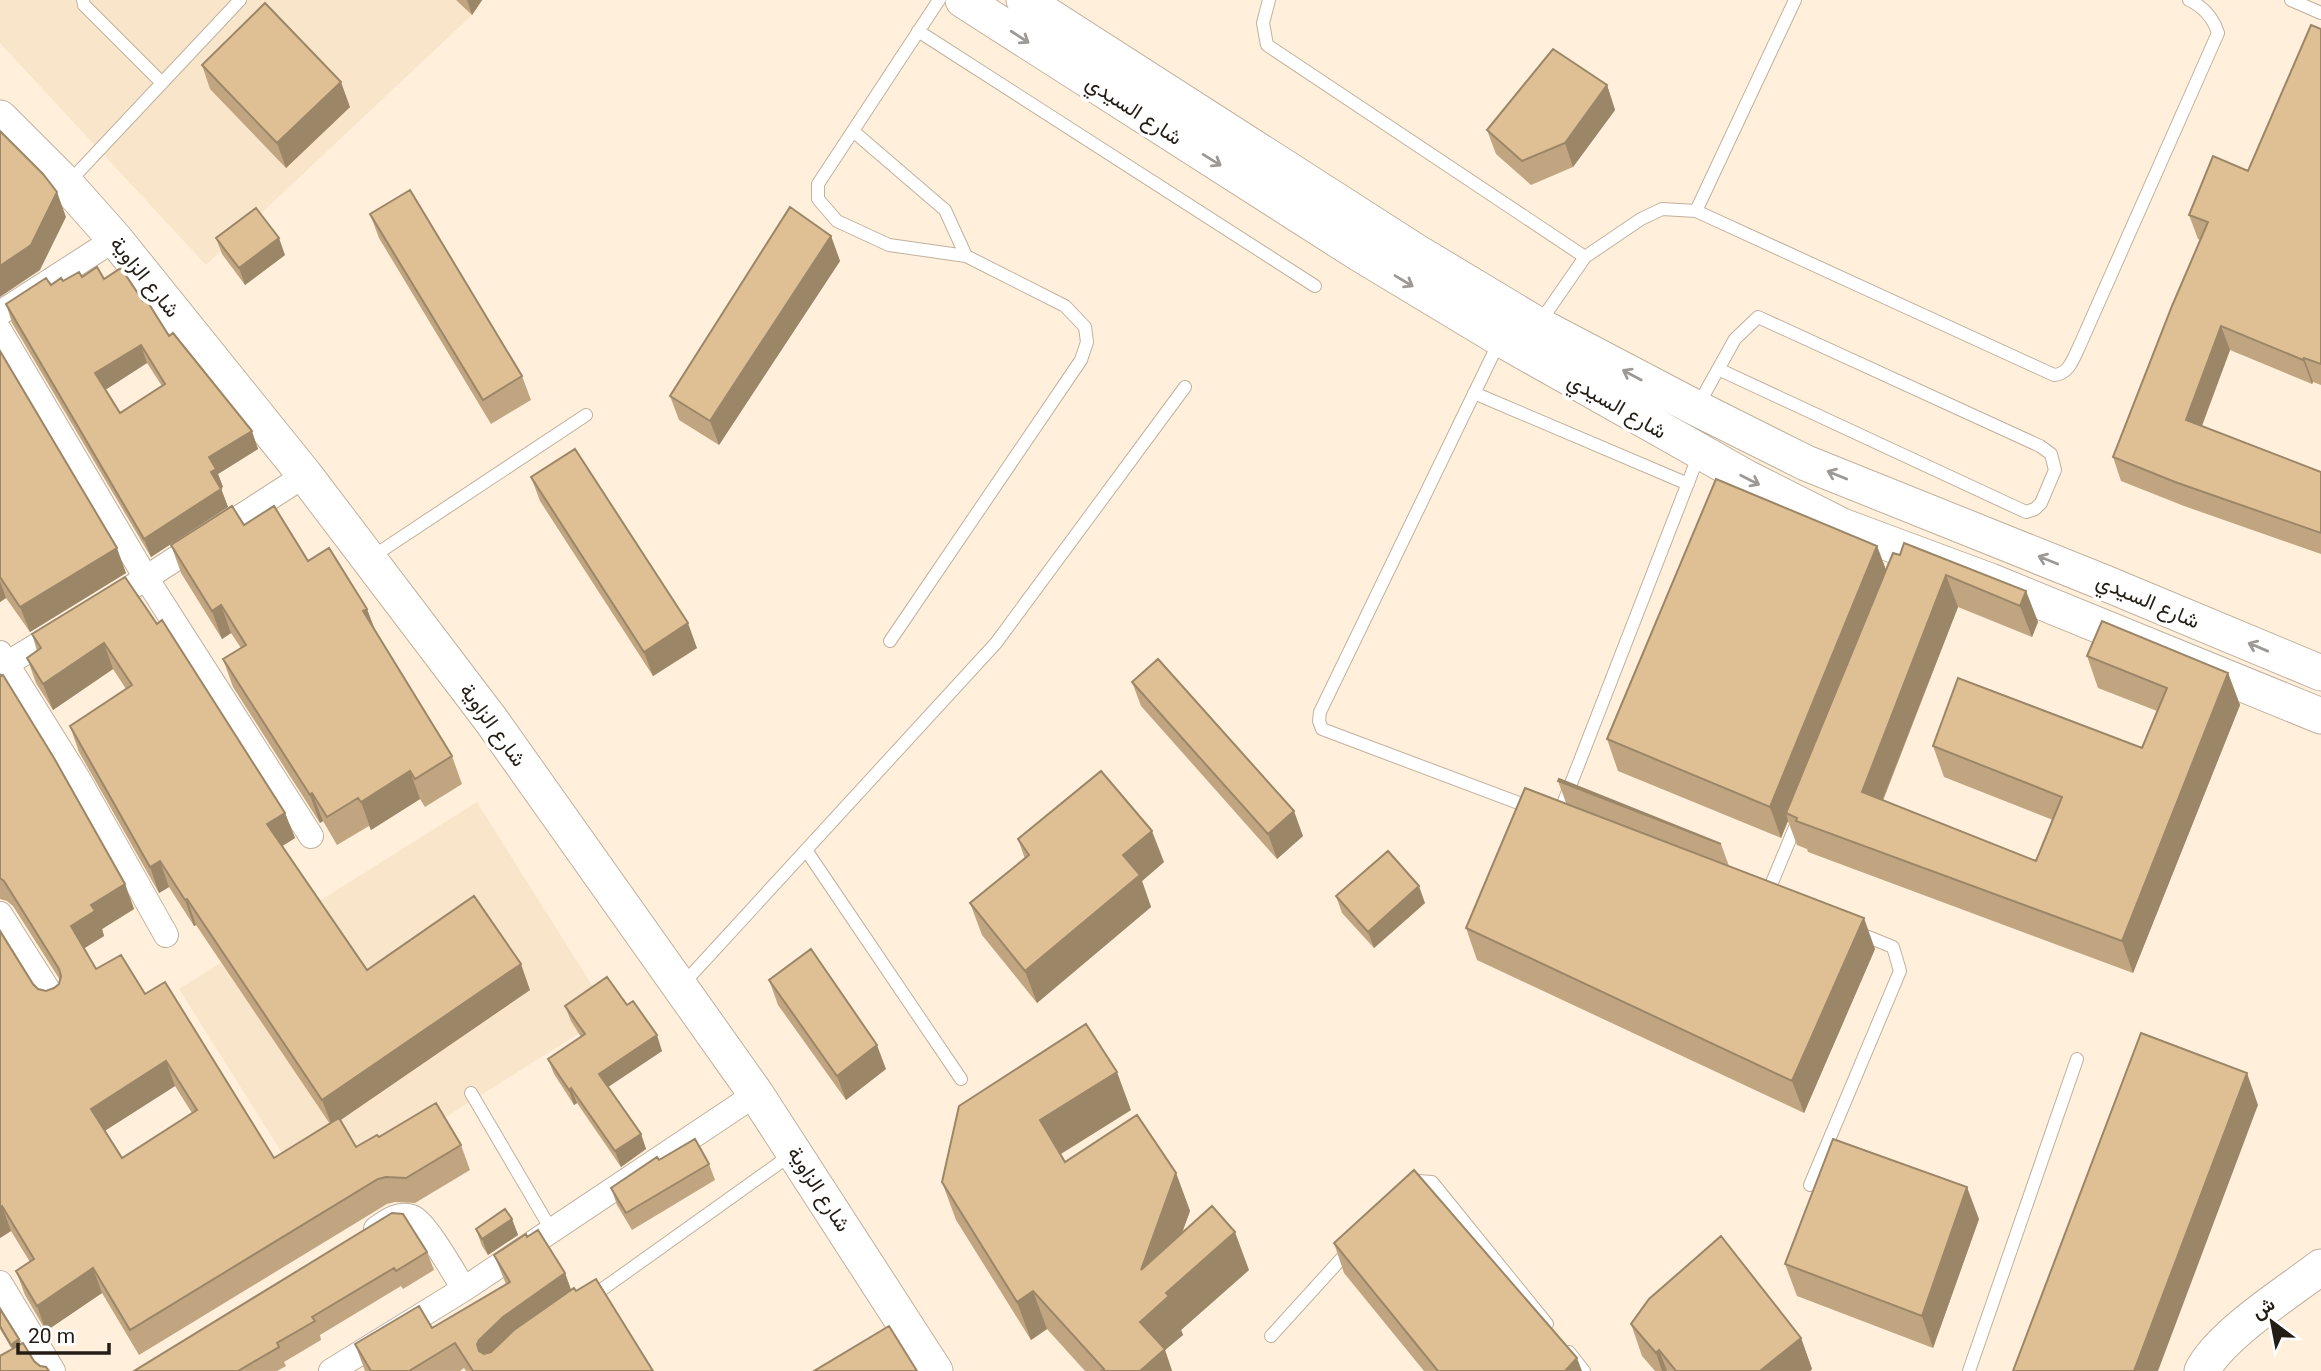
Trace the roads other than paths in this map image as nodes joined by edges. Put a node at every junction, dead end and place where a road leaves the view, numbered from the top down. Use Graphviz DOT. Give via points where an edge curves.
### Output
graph roads {
  1 [pos="83,0"];
  2 [pos="240,0"];
  3 [pos="939,0"];
  4 [pos="963,0"];
  5 [pos="1024,0"];
  6 [pos="1269,0"];
  7 [pos="1795,0"];
  8 [pos="2189,0"];
  9 [pos="2291,0"];
  10 [pos="2321,13"];
  11 [pos="918,31"];
  12 [pos="162,83"];
  13 [pos="0,118"];
  14 [pos="853,131"];
  15 [pos="67,185"];
  16 [pos="1696,211"];
  17 [pos="115,239"];
  18 [pos="966,256"];
  19 [pos="1585,257"];
  20 [pos="1315,286"];
  21 [pos="0,313"];
  22 [pos="0,331"];
  23 [pos="1519,332"];
  24 [pos="1718,369"];
  25 [pos="1185,387"];
  26 [pos="1474,393"];
  27 [pos="1696,408"];
  28 [pos="586,415"];
  29 [pos="1694,468"];
  30 [pos="305,475"];
  31 [pos="1915,538"];
  32 [pos="369,559"];
  33 [pos="146,578"];
  34 [pos="2105,583"];
  35 [pos="111,600"];
  36 [pos="76,621"];
  37 [pos="2093,623"];
  38 [pos="890,641"];
  39 [pos="2,661"];
  40 [pos="2321,673"];
  41 [pos="2321,716"];
  42 [pos="1804,808"];
  43 [pos="1558,818"];
  44 [pos="1571,822"];
  45 [pos="311,836"];
  46 [pos="806,850"];
  47 [pos="1753,892"];
  48 [pos="1766,898"];
  49 [pos="1779,902"];
  50 [pos="0,914"];
  51 [pos="1842,927"];
  52 [pos="166,935"];
  53 [pos="680,987"];
  54 [pos="55,1001"];
  55 [pos="2077,1059"];
  56 [pos="961,1079"];
  57 [pos="471,1093"];
  58 [pos="756,1094"];
  59 [pos="795,1152"];
  60 [pos="1810,1185"];
  61 [pos="1399,1196"];
  62 [pos="552,1231"];
  63 [pos="1362,1236"];
  64 [pos="360,1238"];
  65 [pos="2321,1267"];
  66 [pos="464,1289"];
  67 [pos="2,1290"];
  68 [pos="585,1302"];
  69 [pos="1271,1336"];
  70 [pos="53,1371"];
  71 [pos="331,1371"];
  72 [pos="935,1371"];
  73 [pos="1584,1371"];
  74 [pos="1969,1371"];
  75 [pos="2202,1371"];
  1 -- 12 [label="lane"];
  2 -- 12 [label="lane"];
  3 -- 11 [label="lane"];
  4 -- 23 [label="main road, شارع السيدي, one-way" via="1348,247"];
  5 -- 23 [label="main road, شارع السيدي" via="1415,251"];
  6 -- 19 [label="lane" via="1263,23 1267,45"];
  7 -- 16 [label="lane"];
  8 -- 16 [label="lane" via="2213,19 2218,33 2080,347 2060,374"];
  9 -- 10 [label="lane"];
  11 -- 14 [label="lane"];
  11 -- 20 [label="lane"];
  12 -- 15 [label="lane"];
  13 -- 15 [label="main road, شارع الزاوية"];
  14 -- 18 [label="lane" via="945,210"];
  14 -- 18 [label="lane" via="818,184 818,199 825,209 837,221 889,245"];
  15 -- 17 [label="main road, شارع الزاوية"];
  16 -- 19 [label="lane" via="1662,209"];
  17 -- 21 [label="street"];
  17 -- 30 [label="main road, شارع الزاوية"];
  18 -- 38 [label="lane" via="1065,306 1085,327 1087,342 1081,360"];
  19 -- 23 [label="lane"];
  22 -- 33 [label="street"];
  23 -- 26 [label="lane"];
  27 -- 23 [label="main road, شارع السيدي, one-way"];
  23 -- 29 [label="main road, شارع السيدي"];
  24 -- 24 [label="lane" via="2026,512 2041,503 2055,470 2050,454 2040,446 1758,317 1735,338"];
  24 -- 27 [label="lane"];
  25 -- 46 [label="lane" via="996,643"];
  26 -- 29 [label="lane"];
  26 -- 43 [label="lane" via="1319,721 1322,729"];
  31 -- 27 [label="main road, شارع السيدي, one-way" via="1806,463"];
  28 -- 32 [label="lane"];
  29 -- 31 [label="main road, شارع السيدي, one-way" via="1842,526"];
  29 -- 43 [label="lane"];
  30 -- 32 [label="main road, شارع الزاوية"];
  30 -- 33 [label="street"];
  34 -- 31 [label="main road, شارع السيدي, one-way"];
  31 -- 37 [label="main road, شارع السيدي"];
  32 -- 53 [label="main road, شارع الزاوية" via="491,720"];
  33 -- 35 [label="street"];
  33 -- 45 [label="street"];
  34 -- 37 [label="main road"];
  40 -- 34 [label="main road, شارع السيدي, one-way"];
  36 -- 39 [label="street"];
  37 -- 41 [label="main road, شارع السيدي"];
  39 -- 52 [label="street" via="76,775"];
  42 -- 48 [label="lane"];
  43 -- 44 [label="lane"];
  46 -- 53 [label="lane"];
  46 -- 56 [label="lane"];
  47 -- 48 [label="lane"];
  48 -- 49 [label="lane"];
  50 -- 54 [label="street"];
  51 -- 60 [label="lane" via="1893,947 1900,971"];
  53 -- 58 [label="main road, شارع الزاوية"];
  55 -- 74 [label="lane"];
  57 -- 62 [label="lane"];
  58 -- 59 [label="main road, شارع الزاوية"];
  58 -- 62 [label="street"];
  59 -- 68 [label="lane"];
  59 -- 72 [label="main road, شارع الزاوية"];
  61 -- 73 [label="lane" via="1418,1181 1432,1182"];
  62 -- 66 [label="street"];
  63 -- 69 [label="lane"];
  64 -- 66 [label="street" via="395,1217 421,1221"];
  65 -- 75 [label="main road" via="2228,1338"];
  66 -- 71 [label="street"];
  67 -- 70 [label="street"];
}
